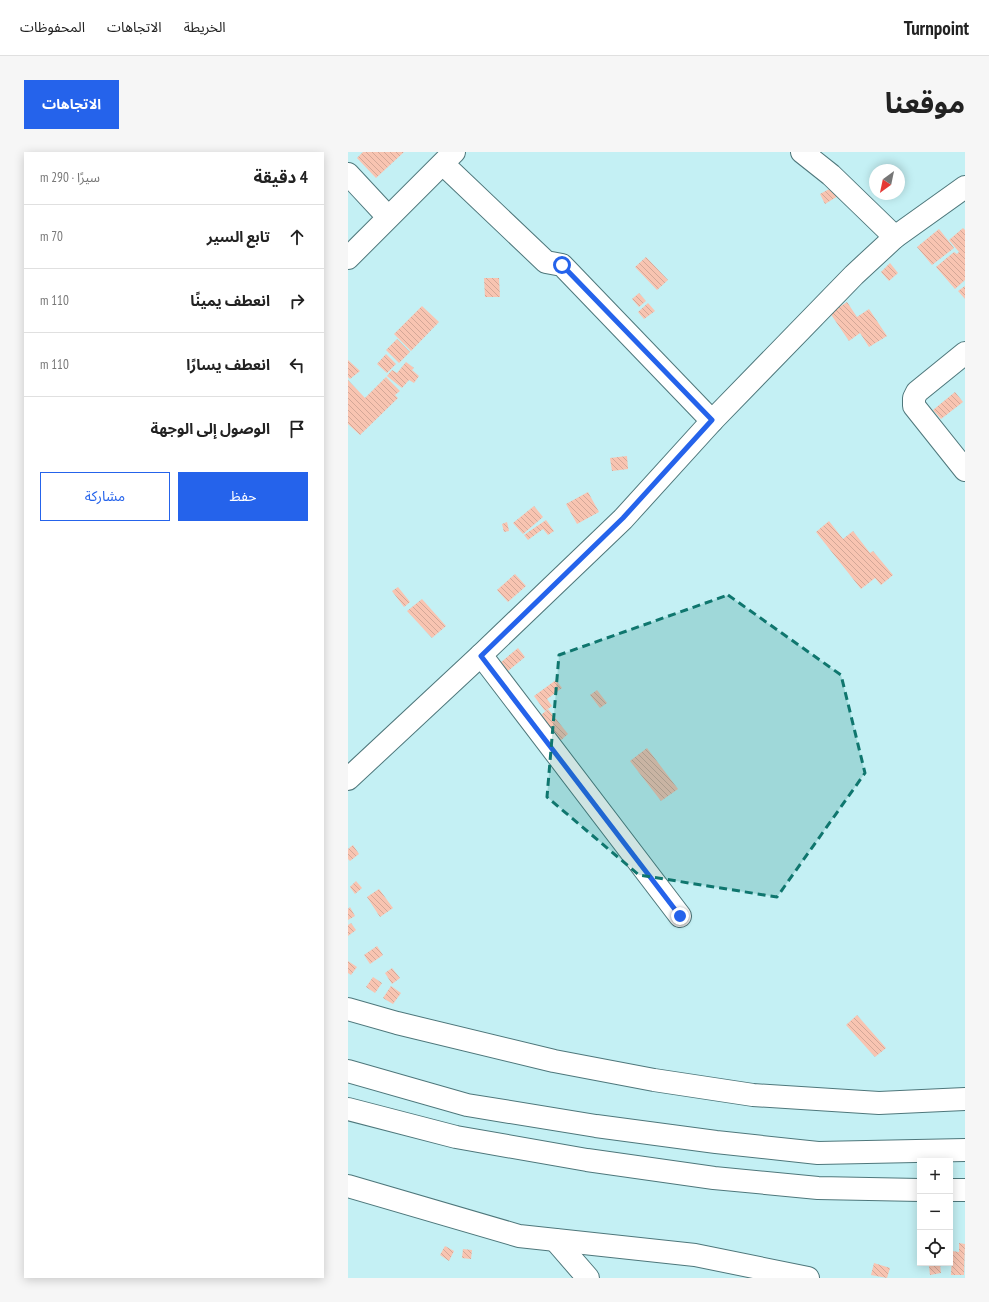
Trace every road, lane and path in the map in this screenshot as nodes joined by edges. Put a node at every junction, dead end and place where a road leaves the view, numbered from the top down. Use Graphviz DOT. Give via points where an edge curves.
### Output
graph roads {
  1 [pos="802,152"];
  2 [pos="448,158"];
  3 [pos="348,174"];
  4 [pos="965,187"];
  5 [pos="388,217"];
  6 [pos="895,237"];
  7 [pos="348,258"];
  8 [pos="965,353"];
  9 [pos="712,420"];
  10 [pos="965,470"];
  11 [pos="481,656"];
  12 [pos="348,779"];
  13 [pos="680,916"];
  14 [pos="348,1009"];
  15 [pos="348,1071"];
  16 [pos="965,1099"];
  17 [pos="348,1109"];
  18 [pos="965,1150"];
  19 [pos="348,1186"];
  20 [pos="917,1190"];
  21 [pos="953,1190"];
  22 [pos="965,1190"];
  23 [pos="555,1240"];
  24 [pos="588,1278"];
  25 [pos="808,1278"];
  1 -- 6 [label="street" via="831,175"];
  2 -- 5 [label="street"];
  2 -- 9 [label="street" via="546,262 562,265"];
  3 -- 5 [label="street"];
  4 -- 6 [label="street"];
  5 -- 7 [label="street"];
  6 -- 9 [label="street" via="854,275"];
  8 -- 10 [label="street" via="917,392 914,398 914,406"];
  9 -- 11 [label="street" via="623,518"];
  11 -- 12 [label="street"];
  11 -- 13 [label="street"];
  14 -- 16 [label="street" via="554,1061 746,1094 879,1103"];
  15 -- 18 [label="street" via="466,1105 716,1142 818,1153"];
  17 -- 20 [label="street" via="456,1137 587,1160 714,1178 818,1188"];
  19 -- 23 [label="street" via="520,1236"];
  21 -- 22 [label="street"];
  23 -- 24 [label="street"];
  23 -- 25 [label="street" via="695,1255"];
}
